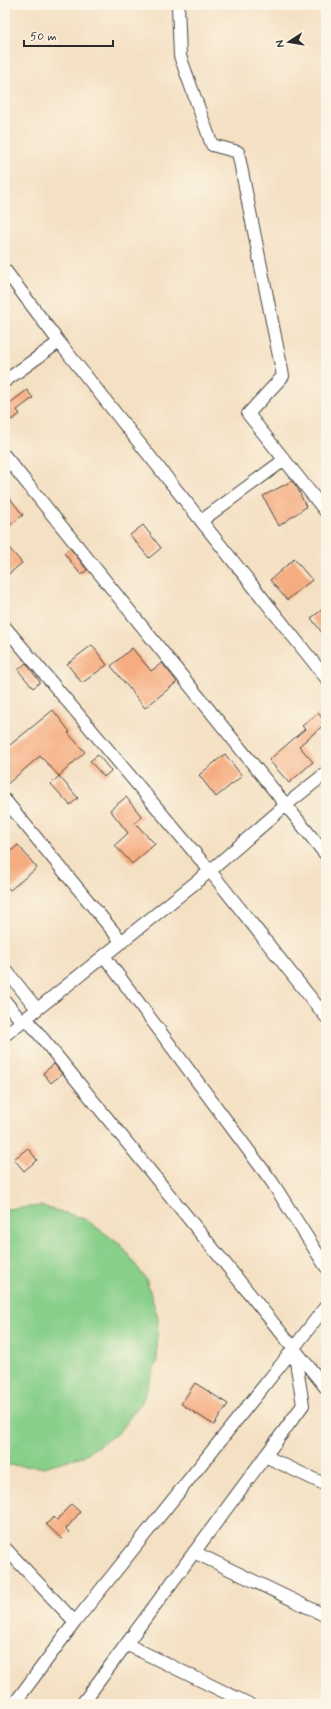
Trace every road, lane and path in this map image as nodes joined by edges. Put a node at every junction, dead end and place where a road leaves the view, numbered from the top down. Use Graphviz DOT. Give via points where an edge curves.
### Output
graph roads {
  1 [pos="178,5"];
  2 [pos="5,270"];
  3 [pos="58,342"];
  4 [pos="5,381"];
  5 [pos="5,456"];
  6 [pos="284,460"];
  7 [pos="326,512"];
  8 [pos="201,521"];
  9 [pos="5,627"];
  10 [pos="326,678"];
  11 [pos="326,773"];
  12 [pos="5,800"];
  13 [pos="286,804"];
  14 [pos="326,855"];
  15 [pos="210,871"];
  16 [pos="122,942"];
  17 [pos="104,956"];
  18 [pos="5,969"];
  19 [pos="5,1001"];
  20 [pos="37,1009"];
  21 [pos="326,1017"];
  22 [pos="24,1020"];
  23 [pos="5,1035"];
  24 [pos="326,1267"];
  25 [pos="326,1306"];
  26 [pos="294,1348"];
  27 [pos="326,1388"];
  28 [pos="265,1456"];
  29 [pos="326,1485"];
  30 [pos="5,1548"];
  31 [pos="194,1552"];
  32 [pos="326,1616"];
  33 [pos="75,1622"];
  34 [pos="126,1644"];
  35 [pos="14,1704"];
  36 [pos="82,1704"];
  37 [pos="249,1704"];
  1 -- 6 [label="street" via="180,56 212,144 238,152 283,376 248,414"];
  2 -- 3 [label="street"];
  3 -- 4 [label="street"];
  3 -- 8 [label="street"];
  5 -- 13 [label="street"];
  6 -- 7 [label="street"];
  6 -- 8 [label="street"];
  8 -- 10 [label="street"];
  9 -- 15 [label="street"];
  11 -- 13 [label="street"];
  12 -- 16 [label="street"];
  13 -- 14 [label="street"];
  13 -- 15 [label="street"];
  15 -- 16 [label="street"];
  15 -- 21 [label="street"];
  16 -- 17 [label="street"];
  17 -- 20 [label="street"];
  17 -- 24 [label="street" via="272,1182"];
  18 -- 20 [label="street"];
  19 -- 22 [label="street"];
  20 -- 22 [label="street"];
  22 -- 23 [label="street"];
  22 -- 26 [label="street"];
  25 -- 26 [label="street"];
  26 -- 27 [label="street"];
  26 -- 28 [label="street" via="303,1405"];
  26 -- 33 [label="street"];
  28 -- 29 [label="street"];
  28 -- 31 [label="street"];
  30 -- 33 [label="street"];
  31 -- 32 [label="street"];
  31 -- 34 [label="street"];
  33 -- 35 [label="street"];
  34 -- 36 [label="street"];
  34 -- 37 [label="street"];
}
